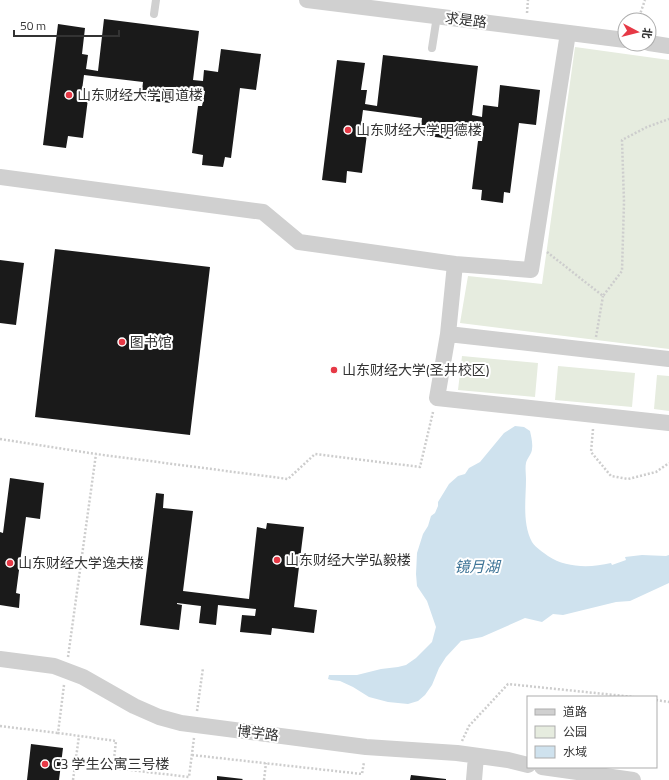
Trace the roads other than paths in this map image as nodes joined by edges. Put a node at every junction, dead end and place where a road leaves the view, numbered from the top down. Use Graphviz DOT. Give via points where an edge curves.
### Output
graph roads {
  1 [pos="156,0"];
  2 [pos="307,0"];
  3 [pos="154,14"];
  4 [pos="437,16"];
  5 [pos="568,33"];
  6 [pos="617,39"];
  7 [pos="657,44"];
  8 [pos="669,46"];
  9 [pos="432,48"];
  10 [pos="0,177"];
  11 [pos="455,264"];
  12 [pos="448,334"];
  13 [pos="669,359"];
  14 [pos="669,423"];
  15 [pos="0,659"];
  16 [pos="476,756"];
  17 [pos="527,765"];
  18 [pos="549,768"];
  19 [pos="474,780"];
  20 [pos="633,780"];
  1 -- 3 [label="lane"];
  2 -- 4 [label="street, 求是路"];
  4 -- 5 [label="street, 求是路"];
  4 -- 9 [label="lane"];
  5 -- 6 [label="street, 求是路"];
  5 -- 11 [label="street" via="531,270"];
  7 -- 8 [label="street"];
  10 -- 11 [label="street" via="263,212 299,242"];
  11 -- 12 [label="street"];
  12 -- 13 [label="street"];
  12 -- 14 [label="street" via="437,398"];
  15 -- 16 [label="street, 博学路" via="66,670 134,706 181,723 366,747"];
  16 -- 17 [label="street, 博学路"];
  16 -- 19 [label="street"];
  18 -- 20 [label="street"];
}
